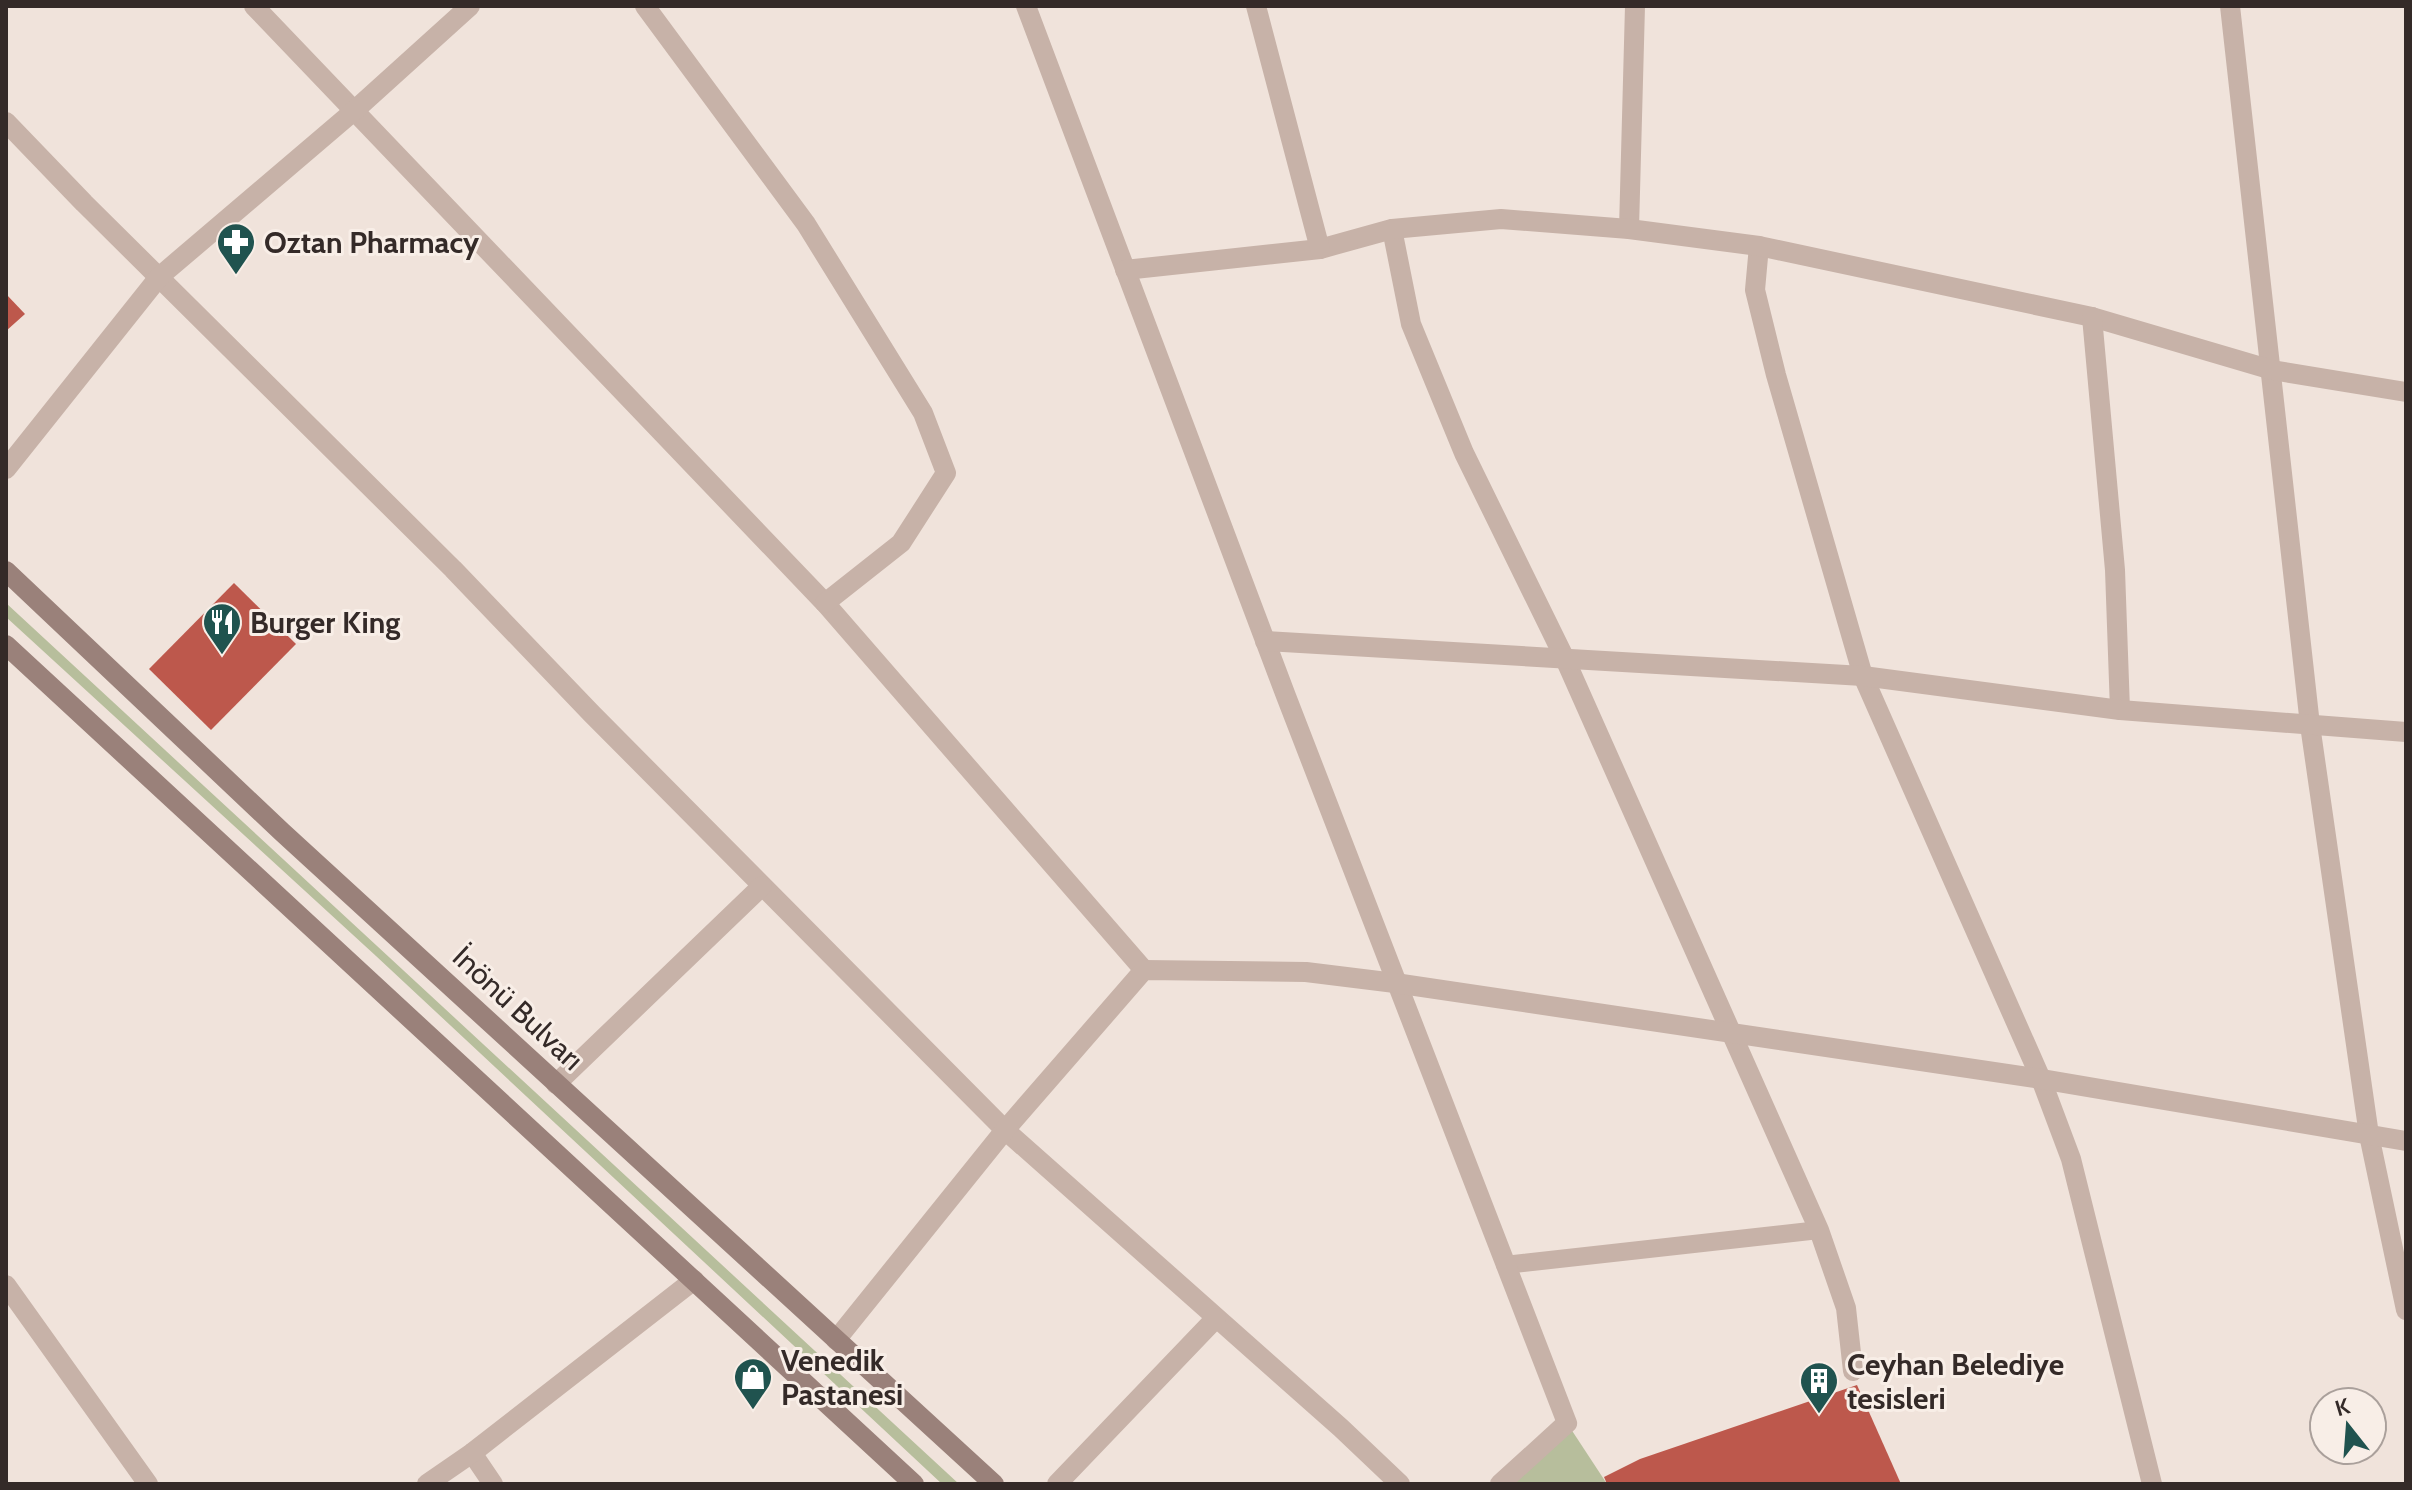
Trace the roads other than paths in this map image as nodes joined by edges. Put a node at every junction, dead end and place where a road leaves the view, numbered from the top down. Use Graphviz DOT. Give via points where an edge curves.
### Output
graph roads {
  1 [pos="254,6"];
  2 [pos="470,6"];
  3 [pos="645,6"];
  4 [pos="1026,6"];
  5 [pos="1256,6"];
  6 [pos="1635,6"];
  7 [pos="2230,6"];
  8 [pos="355,110"];
  9 [pos="6,122"];
  10 [pos="1392,229"];
  11 [pos="1629,229"];
  12 [pos="1759,246"];
  13 [pos="1320,249"];
  14 [pos="1125,270"];
  15 [pos="159,277"];
  16 [pos="2092,317"];
  17 [pos="2272,370"];
  18 [pos="2406,392"];
  19 [pos="6,469"];
  20 [pos="6,571"];
  21 [pos="825,603"];
  22 [pos="1265,641"];
  23 [pos="6,645"];
  24 [pos="1565,659"];
  25 [pos="1863,676"];
  26 [pos="2120,710"];
  27 [pos="2310,725"];
  28 [pos="2406,732"];
  29 [pos="762,886"];
  30 [pos="1144,970"];
  31 [pos="1395,983"];
  32 [pos="1730,1032"];
  33 [pos="2041,1079"];
  34 [pos="556,1084"];
  35 [pos="1005,1130"];
  36 [pos="2369,1135"];
  37 [pos="2406,1141"];
  38 [pos="1819,1230"];
  39 [pos="1505,1265"];
  40 [pos="694,1280"];
  41 [pos="6,1285"];
  42 [pos="2406,1310"];
  43 [pos="1216,1318"];
  44 [pos="836,1340"];
  45 [pos="1853,1371"];
  46 [pos="472,1453"];
  47 [pos="148,1484"];
  48 [pos="427,1484"];
  49 [pos="493,1484"];
  50 [pos="914,1484"];
  51 [pos="994,1484"];
  52 [pos="1057,1484"];
  53 [pos="1400,1484"];
  54 [pos="1500,1484"];
  55 [pos="2152,1484"];
  1 -- 8 [label="street"];
  2 -- 8 [label="street"];
  3 -- 21 [label="street" via="806,224 923,413 946,473 901,543"];
  4 -- 14 [label="street"];
  5 -- 13 [label="street"];
  6 -- 11 [label="street"];
  7 -- 17 [label="street"];
  8 -- 15 [label="street"];
  8 -- 21 [label="street"];
  9 -- 15 [label="street"];
  10 -- 11 [label="street" via="1501,219"];
  10 -- 13 [label="street"];
  10 -- 24 [label="street" via="1411,324 1464,453"];
  11 -- 12 [label="street"];
  12 -- 16 [label="street"];
  12 -- 25 [label="street" via="1755,290"];
  13 -- 14 [label="street"];
  14 -- 22 [label="street"];
  15 -- 19 [label="street"];
  15 -- 29 [label="street"];
  16 -- 17 [label="street"];
  16 -- 26 [label="street" via="2115,570"];
  17 -- 18 [label="street"];
  17 -- 27 [label="street"];
  20 -- 34 [label="main road, İnönü Bulvarı"];
  21 -- 30 [label="street"];
  22 -- 24 [label="street"];
  22 -- 31 [label="street"];
  23 -- 40 [label="main road"];
  24 -- 25 [label="street"];
  24 -- 32 [label="street"];
  25 -- 26 [label="street"];
  25 -- 33 [label="street"];
  26 -- 27 [label="street"];
  27 -- 28 [label="street"];
  27 -- 36 [label="street"];
  29 -- 34 [label="street"];
  29 -- 35 [label="street"];
  30 -- 31 [label="street" via="1306,972"];
  30 -- 35 [label="street"];
  31 -- 32 [label="street"];
  31 -- 39 [label="street"];
  32 -- 33 [label="street"];
  32 -- 38 [label="street"];
  33 -- 36 [label="street"];
  33 -- 55 [label="street" via="2071,1159"];
  34 -- 44 [label="main road, İnönü Bulvarı"];
  35 -- 43 [label="street"];
  35 -- 44 [label="street"];
  36 -- 37 [label="street"];
  36 -- 42 [label="street"];
  38 -- 39 [label="lane"];
  38 -- 45 [label="street" via="1846,1308"];
  39 -- 54 [label="street" via="1567,1423"];
  40 -- 46 [label="street"];
  40 -- 50 [label="main road"];
  41 -- 47 [label="street"];
  43 -- 52 [label="street"];
  43 -- 53 [label="street"];
  44 -- 51 [label="main road, İnönü Bulvarı"];
  46 -- 48 [label="street"];
  46 -- 49 [label="street"];
}
